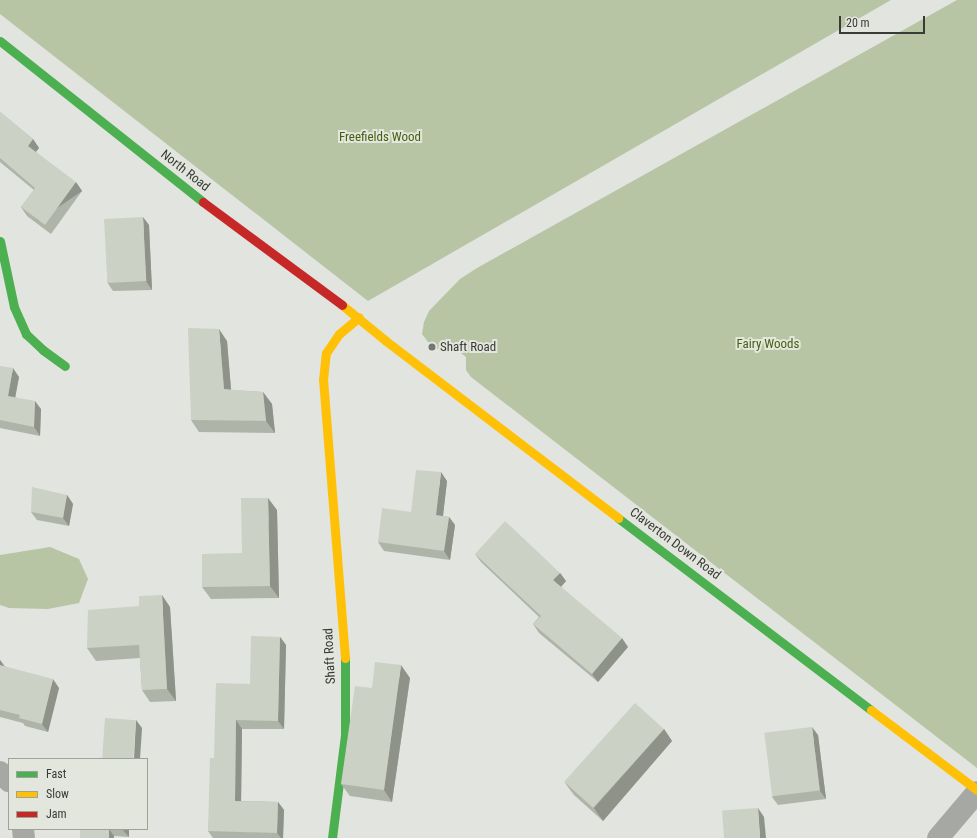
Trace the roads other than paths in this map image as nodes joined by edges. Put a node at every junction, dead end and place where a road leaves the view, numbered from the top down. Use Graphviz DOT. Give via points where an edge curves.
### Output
graph roads {
  1 [pos="0,41"];
  2 [pos="0,241"];
  3 [pos="359,317"];
  4 [pos="65,366"];
  5 [pos="0,772"];
  6 [pos="8,780"];
  7 [pos="977,791"];
  8 [pos="332,838"];
  9 [pos="938,838"];
  1 -- 3 [label="street, North Road" via="207,205"];
  2 -- 4 [label="street" via="14,307 26,334"];
  3 -- 7 [label="street, Claverton Down Road" via="386,341"];
  3 -- 8 [label="street, Shaft Road" via="339,334 326,353 323,380 345,663 345,735"];
  5 -- 6 [label="street"];
  7 -- 9 [label="street"];
}
